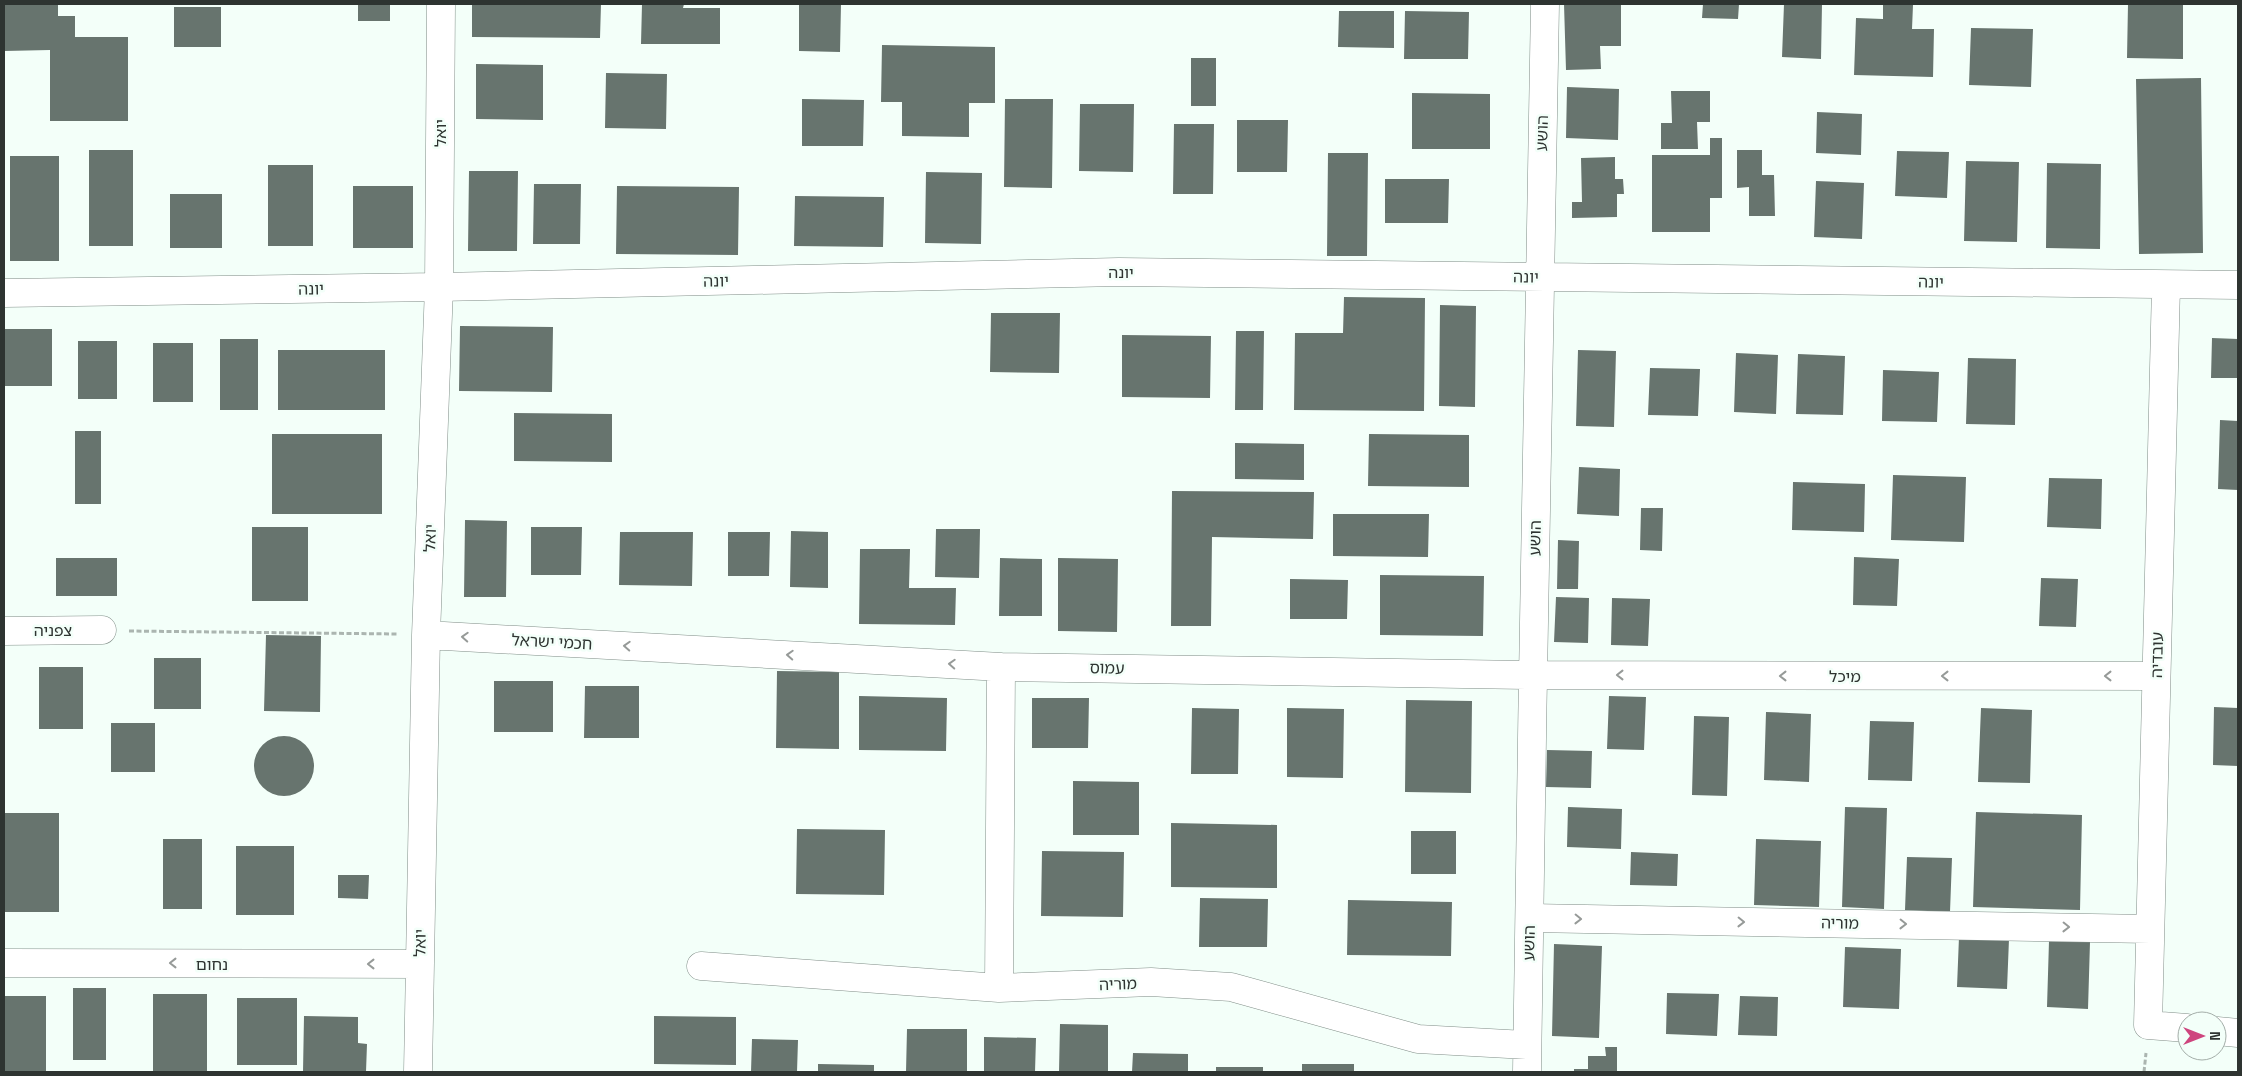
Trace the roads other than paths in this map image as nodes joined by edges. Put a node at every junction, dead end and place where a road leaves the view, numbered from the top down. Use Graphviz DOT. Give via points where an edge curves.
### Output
graph roads {
  1 [pos="441,4"];
  2 [pos="1545,4"];
  3 [pos="1538,277"];
  4 [pos="2166,286"];
  5 [pos="2238,286"];
  6 [pos="439,287"];
  7 [pos="4,293"];
  8 [pos="4,630"];
  9 [pos="102,630"];
  10 [pos="426,635"];
  11 [pos="1000,667"];
  12 [pos="1534,675"];
  13 [pos="2156,676"];
  14 [pos="1530,918"];
  15 [pos="2150,929"];
  16 [pos="4,963"];
  17 [pos="420,964"];
  18 [pos="701,966"];
  19 [pos="999,988"];
  20 [pos="2177,1027"];
  21 [pos="1527,1045"];
  22 [pos="418,1072"];
  23 [pos="1527,1072"];
  1 -- 6 [label="street, יואל"];
  2 -- 3 [label="street, הושע"];
  3 -- 4 [label="street, יונה"];
  3 -- 6 [label="street, יונה" via="1119,272"];
  3 -- 12 [label="street, הושע"];
  4 -- 5 [label="street, יונה"];
  4 -- 13 [label="street, עובדיה"];
  6 -- 7 [label="street, יונה"];
  6 -- 10 [label="street, יואל"];
  8 -- 9 [label="street, צפניה"];
  11 -- 10 [label="street, חכמי ישראל, one-way"];
  10 -- 17 [label="street, יואל"];
  11 -- 12 [label="street, עמוס"];
  11 -- 19 [label="street"];
  13 -- 12 [label="street, מיכל, one-way"];
  12 -- 14 [label="street, הושע"];
  13 -- 15 [label="street, עובדיה"];
  14 -- 15 [label="street, מוריה, one-way"];
  14 -- 21 [label="street, הושע"];
  15 -- 20 [label="street, עובדיה" via="2148,1025"];
  17 -- 16 [label="street, נחום, one-way"];
  17 -- 22 [label="street, יואל"];
  18 -- 19 [label="street, מוריה"];
  19 -- 21 [label="street, מוריה" via="1151,982 1231,987 1418,1039"];
  21 -- 23 [label="street, הושע"];
}
